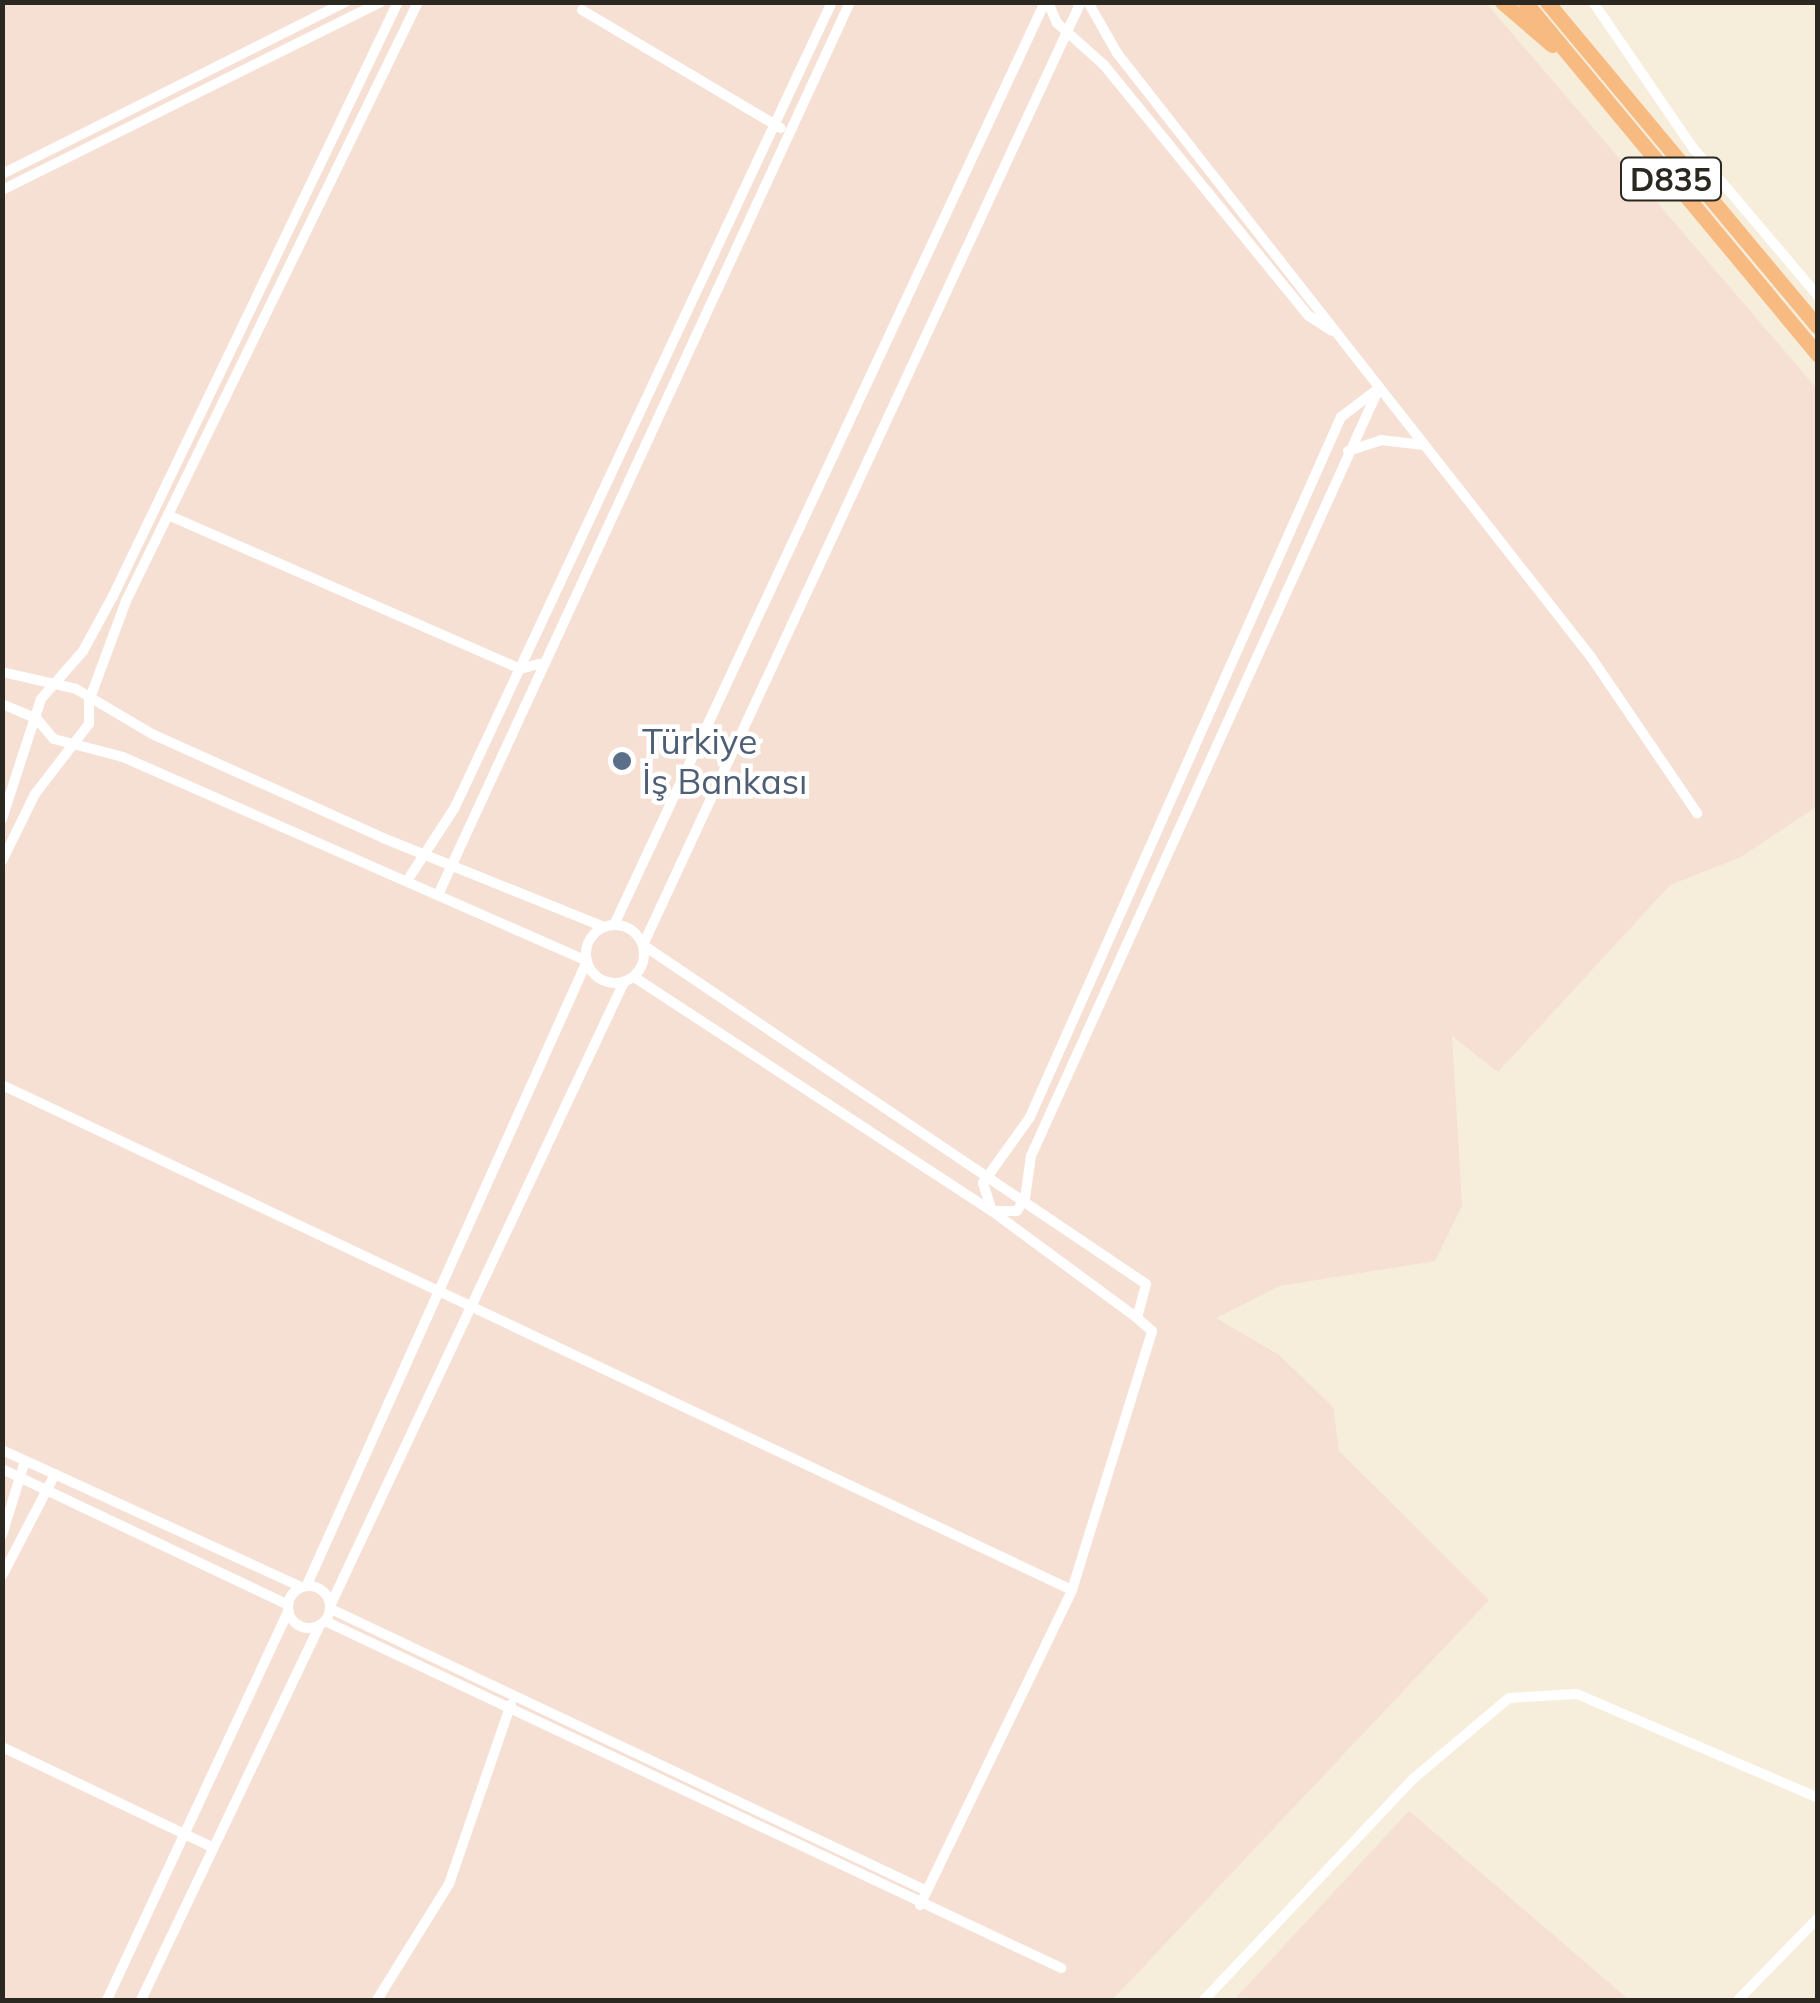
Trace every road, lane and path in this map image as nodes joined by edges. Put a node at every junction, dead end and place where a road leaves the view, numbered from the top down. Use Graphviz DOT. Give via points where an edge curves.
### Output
graph roads {
  1 [pos="345,2"];
  2 [pos="381,2"];
  3 [pos="398,2"];
  4 [pos="418,2"];
  5 [pos="832,2"];
  6 [pos="850,2"];
  7 [pos="1047,2"];
  8 [pos="1085,2"];
  9 [pos="1502,2"];
  10 [pos="1525,2"];
  11 [pos="1551,2"];
  12 [pos="1594,2"];
  13 [pos="582,10"];
  14 [pos="1068,31"];
  15 [pos="1572,59"];
  16 [pos="777,126"];
  17 [pos="791,133"];
  18 [pos="1182,135"];
  19 [pos="1170,145"];
  20 [pos="2,174"];
  21 [pos="2,190"];
  22 [pos="1818,296"];
  23 [pos="1818,327"];
  24 [pos="1333,332"];
  25 [pos="1818,355"];
  26 [pos="652,387"];
  27 [pos="1379,388"];
  28 [pos="666,394"];
  29 [pos="1424,445"];
  30 [pos="1348,451"];
  31 [pos="168,514"];
  32 [pos="579,544"];
  33 [pos="592,551"];
  34 [pos="539,664"];
  35 [pos="520,669"];
  36 [pos="2,672"];
  37 [pos="53,689"];
  38 [pos="88,701"];
  39 [pos="2,704"];
  40 [pos="38,719"];
  41 [pos="76,738"];
  42 [pos="1697,814"];
  43 [pos="2,819"];
  44 [pos="420,853"];
  45 [pos="2,861"];
  46 [pos="453,867"];
  47 [pos="407,881"];
  48 [pos="438,895"];
  49 [pos="609,926"];
  50 [pos="643,944"];
  51 [pos="587,961"];
  52 [pos="629,979"];
  53 [pos="2,1084"];
  54 [pos="992,1174"];
  55 [pos="1025,1198"];
  56 [pos="992,1211"];
  57 [pos="436,1290"];
  58 [pos="468,1306"];
  59 [pos="1137,1318"];
  60 [pos="2,1450"];
  61 [pos="25,1460"];
  62 [pos="2,1470"];
  63 [pos="54,1474"];
  64 [pos="19,1477"];
  65 [pos="48,1490"];
  66 [pos="2,1535"];
  67 [pos="2,1576"];
  68 [pos="304,1586"];
  69 [pos="1072,1590"];
  70 [pos="331,1606"];
  71 [pos="288,1608"];
  72 [pos="322,1624"];
  73 [pos="512,1703"];
  74 [pos="2,1748"];
  75 [pos="1818,1798"];
  76 [pos="187,1830"];
  77 [pos="210,1846"];
  78 [pos="925,1890"];
  79 [pos="920,1904"];
  80 [pos="1814,1918"];
  81 [pos="1060,1968"];
  82 [pos="107,2000"];
  83 [pos="141,2000"];
  84 [pos="377,2000"];
  85 [pos="1204,2000"];
  86 [pos="1738,2000"];
  1 -- 20 [label="street"];
  2 -- 21 [label="street"];
  3 -- 37 [label="street" via="113,596"];
  4 -- 31 [label="street"];
  5 -- 16 [label="street"];
  6 -- 17 [label="street"];
  7 -- 14 [label="street"];
  7 -- 49 [label="street"];
  8 -- 14 [label="street"];
  8 -- 18 [label="street"];
  9 -- 15 [label="highway"];
  10 -- 15 [label="highway, D835"];
  11 -- 23 [label="highway, D835"];
  12 -- 22 [label="street" via="1693,148"];
  13 -- 16 [label="street"];
  14 -- 19 [label="street"];
  14 -- 50 [label="street"];
  15 -- 25 [label="highway, D835"];
  16 -- 17 [label="street"];
  16 -- 26 [label="street"];
  17 -- 28 [label="street"];
  18 -- 19 [label="street"];
  18 -- 24 [label="street"];
  19 -- 24 [label="street" via="1310,316"];
  24 -- 27 [label="street"];
  26 -- 28 [label="street"];
  26 -- 32 [label="street"];
  27 -- 29 [label="street"];
  27 -- 30 [label="street"];
  27 -- 54 [label="street" via="1341,417 1030,1116"];
  28 -- 33 [label="street"];
  29 -- 30 [label="street" via="1380,440"];
  29 -- 42 [label="street" via="1591,657"];
  30 -- 55 [label="street" via="1032,1156"];
  31 -- 35 [label="street"];
  31 -- 38 [label="street"];
  32 -- 33 [label="street"];
  32 -- 35 [label="street"];
  33 -- 34 [label="street"];
  34 -- 35 [label="street"];
  34 -- 46 [label="street"];
  35 -- 44 [label="street" via="455,807"];
  36 -- 37 [label="street"];
  37 -- 38 [label="street" via="76,689"];
  37 -- 40 [label="street"];
  38 -- 41 [label="street" via="89,724"];
  38 -- 44 [label="street"];
  39 -- 40 [label="street"];
  40 -- 41 [label="street" via="54,739"];
  40 -- 43 [label="street"];
  41 -- 45 [label="street"];
  41 -- 47 [label="street"];
  44 -- 46 [label="street"];
  44 -- 47 [label="street"];
  46 -- 48 [label="street"];
  46 -- 49 [label="street"];
  47 -- 48 [label="street"];
  48 -- 51 [label="street"];
  49 -- 50 [label="street"];
  49 -- 51 [label="street"];
  50 -- 52 [label="street"];
  50 -- 54 [label="street"];
  51 -- 52 [label="street" via="602,980"];
  51 -- 57 [label="street"];
  52 -- 56 [label="street"];
  52 -- 58 [label="street"];
  53 -- 57 [label="street"];
  54 -- 55 [label="street"];
  54 -- 56 [label="street" via="983,1183"];
  55 -- 56 [label="street" via="1018,1211"];
  55 -- 59 [label="street" via="1146,1284"];
  56 -- 59 [label="street"];
  57 -- 58 [label="street"];
  57 -- 68 [label="street"];
  58 -- 69 [label="street"];
  58 -- 70 [label="street"];
  59 -- 69 [label="street" via="1152,1331"];
  60 -- 61 [label="street"];
  61 -- 63 [label="street"];
  61 -- 64 [label="street"];
  62 -- 64 [label="street"];
  63 -- 65 [label="street"];
  63 -- 68 [label="street"];
  64 -- 65 [label="street"];
  64 -- 66 [label="street"];
  65 -- 67 [label="street"];
  65 -- 71 [label="street"];
  68 -- 70 [label="street"];
  68 -- 71 [label="street"];
  69 -- 78 [label="street"];
  70 -- 72 [label="street"];
  70 -- 73 [label="street"];
  71 -- 72 [label="street" via="300,1626"];
  71 -- 76 [label="street"];
  72 -- 73 [label="street"];
  72 -- 77 [label="street"];
  73 -- 78 [label="street"];
  73 -- 79 [label="street"];
  73 -- 84 [label="street" via="449,1884"];
  74 -- 76 [label="street"];
  75 -- 85 [label="street" via="1577,1694 1509,1698 1414,1778"];
  76 -- 77 [label="street"];
  76 -- 82 [label="street"];
  77 -- 83 [label="street"];
  78 -- 79 [label="street"];
  79 -- 81 [label="street"];
  80 -- 86 [label="street"];
}
